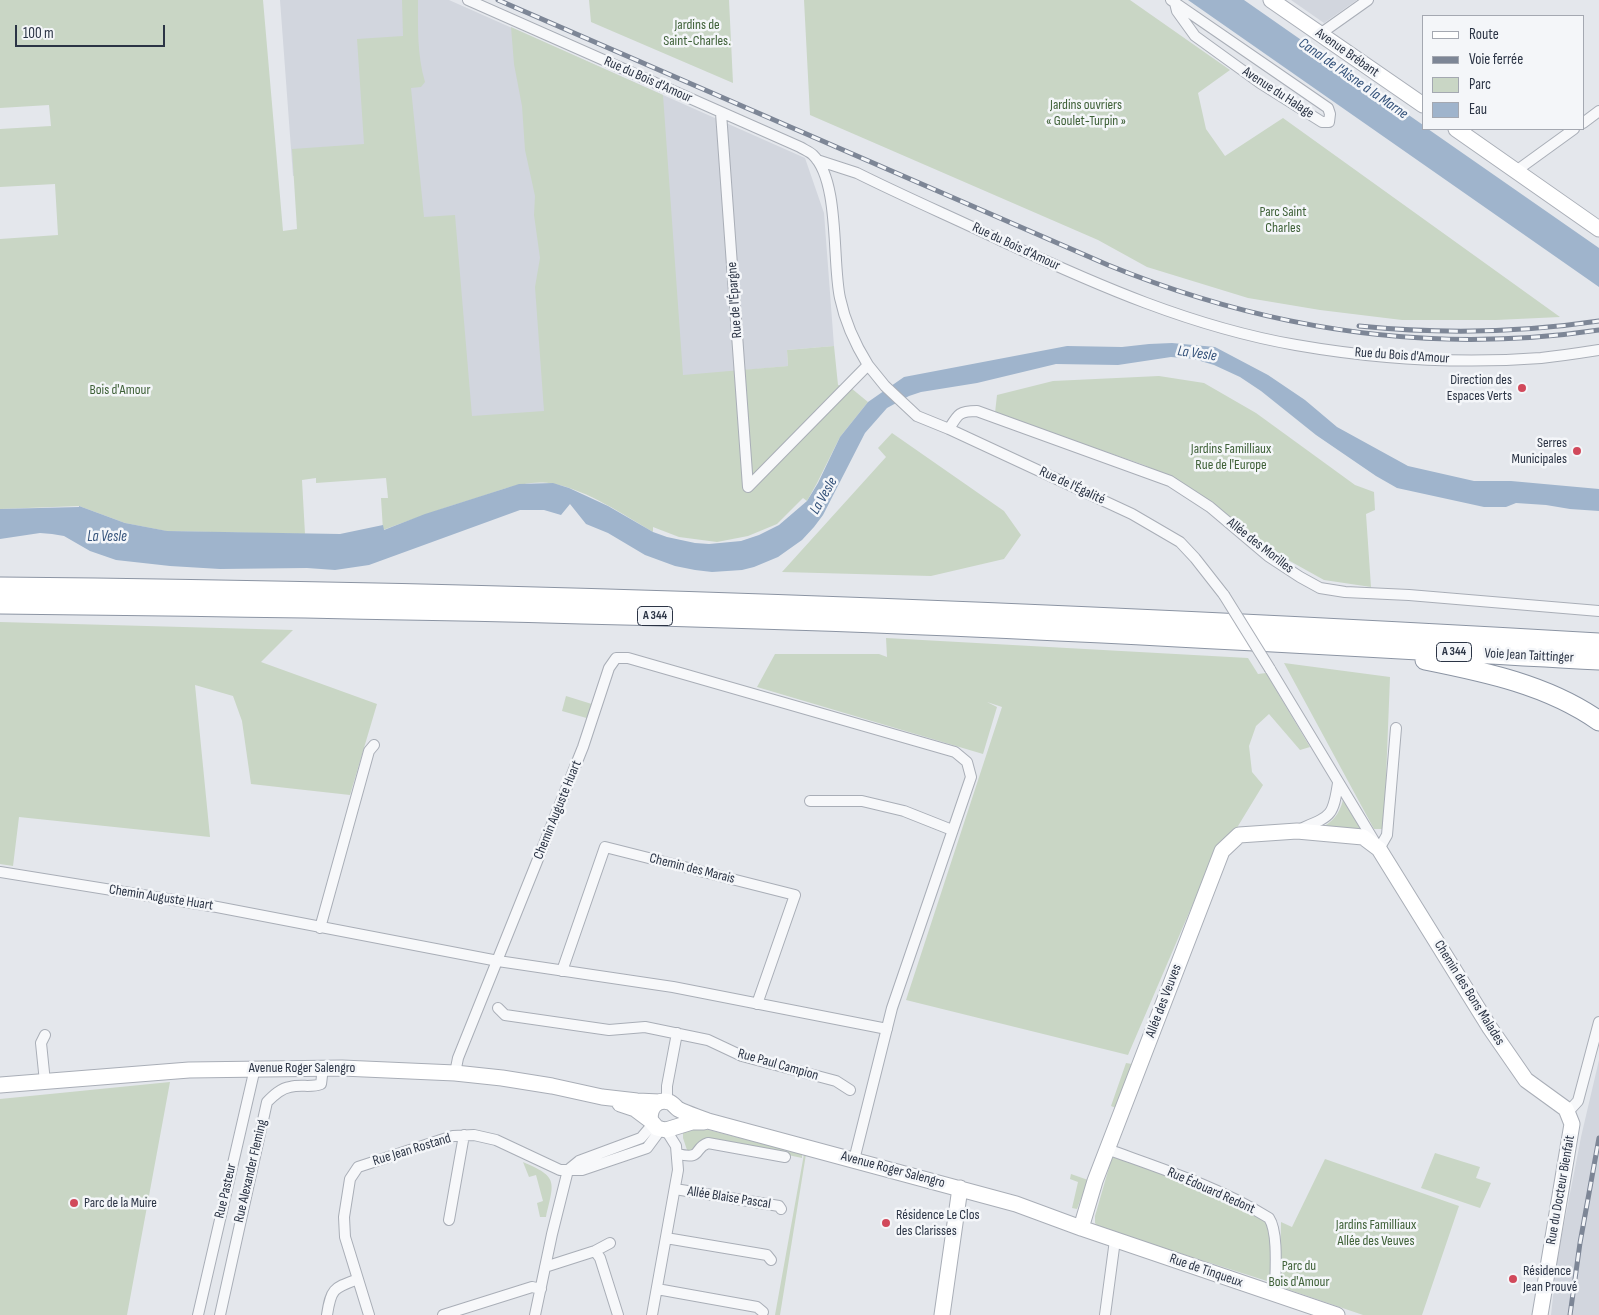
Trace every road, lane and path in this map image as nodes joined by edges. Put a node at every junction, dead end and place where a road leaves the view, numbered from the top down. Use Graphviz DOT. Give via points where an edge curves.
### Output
graph roads {
  1 [pos="468,0"];
  2 [pos="1271,0"];
  3 [pos="1368,0"];
  4 [pos="1173,2"];
  5 [pos="1320,34"];
  6 [pos="1422,105"];
  7 [pos="1599,111"];
  8 [pos="721,113"];
  9 [pos="1584,121"];
  10 [pos="1457,130"];
  11 [pos="1573,130"];
  12 [pos="817,160"];
  13 [pos="1516,171"];
  14 [pos="1599,229"];
  15 [pos="1599,350"];
  16 [pos="868,365"];
  17 [pos="949,429"];
  18 [pos="0,588"];
  19 [pos="0,604"];
  20 [pos="1599,611"];
  21 [pos="1313,635"];
  22 [pos="1599,643"];
  23 [pos="1350,646"];
  24 [pos="1599,660"];
  25 [pos="1270,669"];
  26 [pos="1599,721"];
  27 [pos="1396,728"];
  28 [pos="374,745"];
  29 [pos="1338,783"];
  30 [pos="810,801"];
  31 [pos="952,830"];
  32 [pos="1297,831"];
  33 [pos="1379,850"];
  34 [pos="0,872"];
  35 [pos="320,928"];
  36 [pos="498,961"];
  37 [pos="562,971"];
  38 [pos="757,1004"];
  39 [pos="498,1008"];
  40 [pos="1599,1022"];
  41 [pos="887,1029"];
  42 [pos="677,1033"];
  43 [pos="45,1035"];
  44 [pos="255,1068"];
  45 [pos="324,1068"];
  46 [pos="455,1073"];
  47 [pos="45,1082"];
  48 [pos="0,1085"];
  49 [pos="850,1090"];
  50 [pos="602,1097"];
  51 [pos="668,1104"];
  52 [pos="1570,1118"];
  53 [pos="708,1122"];
  54 [pos="661,1126"];
  55 [pos="464,1135"];
  56 [pos="1107,1149"];
  57 [pos="678,1154"];
  58 [pos="785,1157"];
  59 [pos="854,1160"];
  60 [pos="568,1170"];
  61 [pos="675,1189"];
  62 [pos="959,1195"];
  63 [pos="781,1209"];
  64 [pos="449,1220"];
  65 [pos="1078,1227"];
  66 [pos="666,1238"];
  67 [pos="1114,1240"];
  68 [pos="610,1243"];
  69 [pos="595,1251"];
  70 [pos="771,1260"];
  71 [pos="545,1268"];
  72 [pos="358,1279"];
  73 [pos="541,1289"];
  74 [pos="657,1289"];
  75 [pos="1276,1294"];
  76 [pos="763,1312"];
  77 [pos="198,1315"];
  78 [pos="220,1315"];
  79 [pos="327,1315"];
  80 [pos="370,1315"];
  81 [pos="443,1315"];
  82 [pos="535,1315"];
  83 [pos="618,1315"];
  84 [pos="652,1315"];
  85 [pos="942,1315"];
  86 [pos="1105,1315"];
  87 [pos="1337,1315"];
  88 [pos="1540,1315"];
  1 -- 8 [label="street, Rue du Bois d'Amour"];
  2 -- 5 [label="street, Avenue Brébant"];
  3 -- 5 [label="street"];
  4 -- 4 [label="street, Avenue du Halage" via="1328,108 1329,122 1322,122 1260,83 1195,36"];
  5 -- 6 [label="street, Avenue Brébant"];
  7 -- 9 [label="street"];
  8 -- 12 [label="street, Rue du Bois d'Amour" via="800,147"];
  8 -- 16 [label="street, Rue de l'Épargne" via="748,487"];
  10 -- 13 [label="street"];
  11 -- 13 [label="street"];
  12 -- 15 [label="street, Rue du Bois d'Amour" via="857,173 1076,275 1147,304 1271,340 1362,354 1443,360 1542,357"];
  12 -- 16 [label="street" via="831,202 840,297 850,332"];
  13 -- 14 [label="street"];
  16 -- 17 [label="street, Rue de l'Égalité" via="884,386 916,416"];
  17 -- 20 [label="street, Allée des Morilles" via="957,416 965,411 977,411 1170,480 1210,507 1268,556 1320,588"];
  17 -- 25 [label="street, Rue de l'Égalité, bridge" via="1132,514 1180,542 1224,595"];
  18 -- 21 [label="highway, A 344" via="264,590 673,600 1049,614"];
  19 -- 21 [label="highway, A 344" via="667,616"];
  21 -- 22 [label="highway, Voie Jean Taittinger / A 344"];
  21 -- 23 [label="highway, Voie Jean Taittinger / A 344"];
  23 -- 24 [label="highway, Voie Jean Taittinger / A 344"];
  23 -- 26 [label="highway" via="1469,668 1526,684"];
  25 -- 29 [label="street, Chemin des Bons Malades"];
  27 -- 33 [label="street" via="1387,835"];
  28 -- 35 [label="street" via="369,751"];
  29 -- 32 [label="street" via="1335,806 1325,819"];
  29 -- 33 [label="street, Chemin des Bons Malades"];
  30 -- 31 [label="street" via="862,801 904,811"];
  31 -- 36 [label="street, Chemin Auguste Huart" via="971,776 967,762 956,752 628,658 616,658 608,668 583,747"];
  31 -- 41 [label="street"];
  32 -- 33 [label="street, Chemin des Bons Malades" via="1363,837"];
  32 -- 56 [label="street, Allée des Veuves" via="1239,835 1222,851"];
  33 -- 52 [label="street, Chemin des Bons Malades" via="1526,1080 1566,1109"];
  34 -- 35 [label="street, Chemin Auguste Huart" via="217,907"];
  35 -- 36 [label="street, Chemin Auguste Huart"];
  36 -- 37 [label="street"];
  36 -- 46 [label="street, Chemin Auguste Huart" via="458,1058"];
  37 -- 38 [label="street" via="673,987"];
  37 -- 38 [label="street, Chemin des Marais" via="605,847 795,895"];
  38 -- 41 [label="street"];
  39 -- 42 [label="street, Rue Paul Campion" via="505,1015 609,1030 645,1026"];
  40 -- 52 [label="street, Rue du Docteur Bienfait" via="1578,1101"];
  41 -- 59 [label="street"];
  42 -- 49 [label="street, Rue Paul Campion" via="708,1040 742,1056 836,1081"];
  42 -- 51 [label="street" via="667,1086"];
  43 -- 47 [label="street" via="41,1043"];
  44 -- 45 [label="street, Avenue Roger Salengro"];
  44 -- 47 [label="street, Avenue Roger Salengro"];
  44 -- 77 [label="street, Rue Pasteur"];
  45 -- 46 [label="street, Avenue Roger Salengro"];
  45 -- 78 [label="street, Rue Alexander Fleming" via="321,1084 289,1087 267,1102"];
  46 -- 50 [label="street, Avenue Roger Salengro" via="552,1086"];
  47 -- 48 [label="street, Avenue Roger Salengro"];
  50 -- 51 [label="street, Avenue Roger Salengro"];
  50 -- 54 [label="street, Avenue Roger Salengro" via="635,1109"];
  51 -- 53 [label="street, Avenue Roger Salengro"];
  51 -- 54 [label="street" via="678,1118"];
  51 -- 54 [label="street" via="652,1107 650,1112"];
  52 -- 88 [label="street, Rue du Docteur Bienfait"];
  53 -- 54 [label="street, Avenue Roger Salengro"];
  53 -- 59 [label="street, Avenue Roger Salengro"];
  54 -- 57 [label="street, Allée Blaise Pascal"];
  54 -- 60 [label="street" via="641,1138 578,1161"];
  55 -- 60 [label="street, Rue Jean Rostand" via="474,1134 496,1140 560,1170"];
  55 -- 64 [label="street, Rue Jean Rostand"];
  55 -- 72 [label="street, Rue Jean Rostand" via="358,1167 350,1178 344,1217 345,1237"];
  56 -- 65 [label="street, Allée des Veuves"];
  56 -- 75 [label="street, Rue Édouard Redont" via="1222,1193 1269,1218 1275,1234"];
  57 -- 58 [label="street" via="695,1156 708,1144"];
  57 -- 61 [label="street, Allée Blaise Pascal"];
  59 -- 62 [label="street, Avenue Roger Salengro"];
  60 -- 71 [label="street"];
  61 -- 63 [label="street, Allée Blaise Pascal" via="779,1206"];
  61 -- 66 [label="street, Allée Blaise Pascal"];
  62 -- 65 [label="street, Avenue Roger Salengro" via="1016,1204"];
  62 -- 85 [label="street"];
  65 -- 67 [label="street, Rue de Tinqueux"];
  66 -- 70 [label="street" via="767,1255"];
  66 -- 74 [label="street, Allée Blaise Pascal"];
  67 -- 75 [label="street, Rue de Tinqueux"];
  67 -- 86 [label="street"];
  68 -- 69 [label="street"];
  69 -- 71 [label="street"];
  69 -- 83 [label="street"];
  71 -- 73 [label="street"];
  72 -- 79 [label="street" via="334,1290 329,1298"];
  72 -- 80 [label="street, Rue Jean Rostand"];
  73 -- 81 [label="street" via="532,1287"];
  73 -- 82 [label="street"];
  74 -- 76 [label="street" via="758,1307"];
  74 -- 84 [label="street, Allée Blaise Pascal"];
  75 -- 87 [label="street, Rue de Tinqueux"];
}
